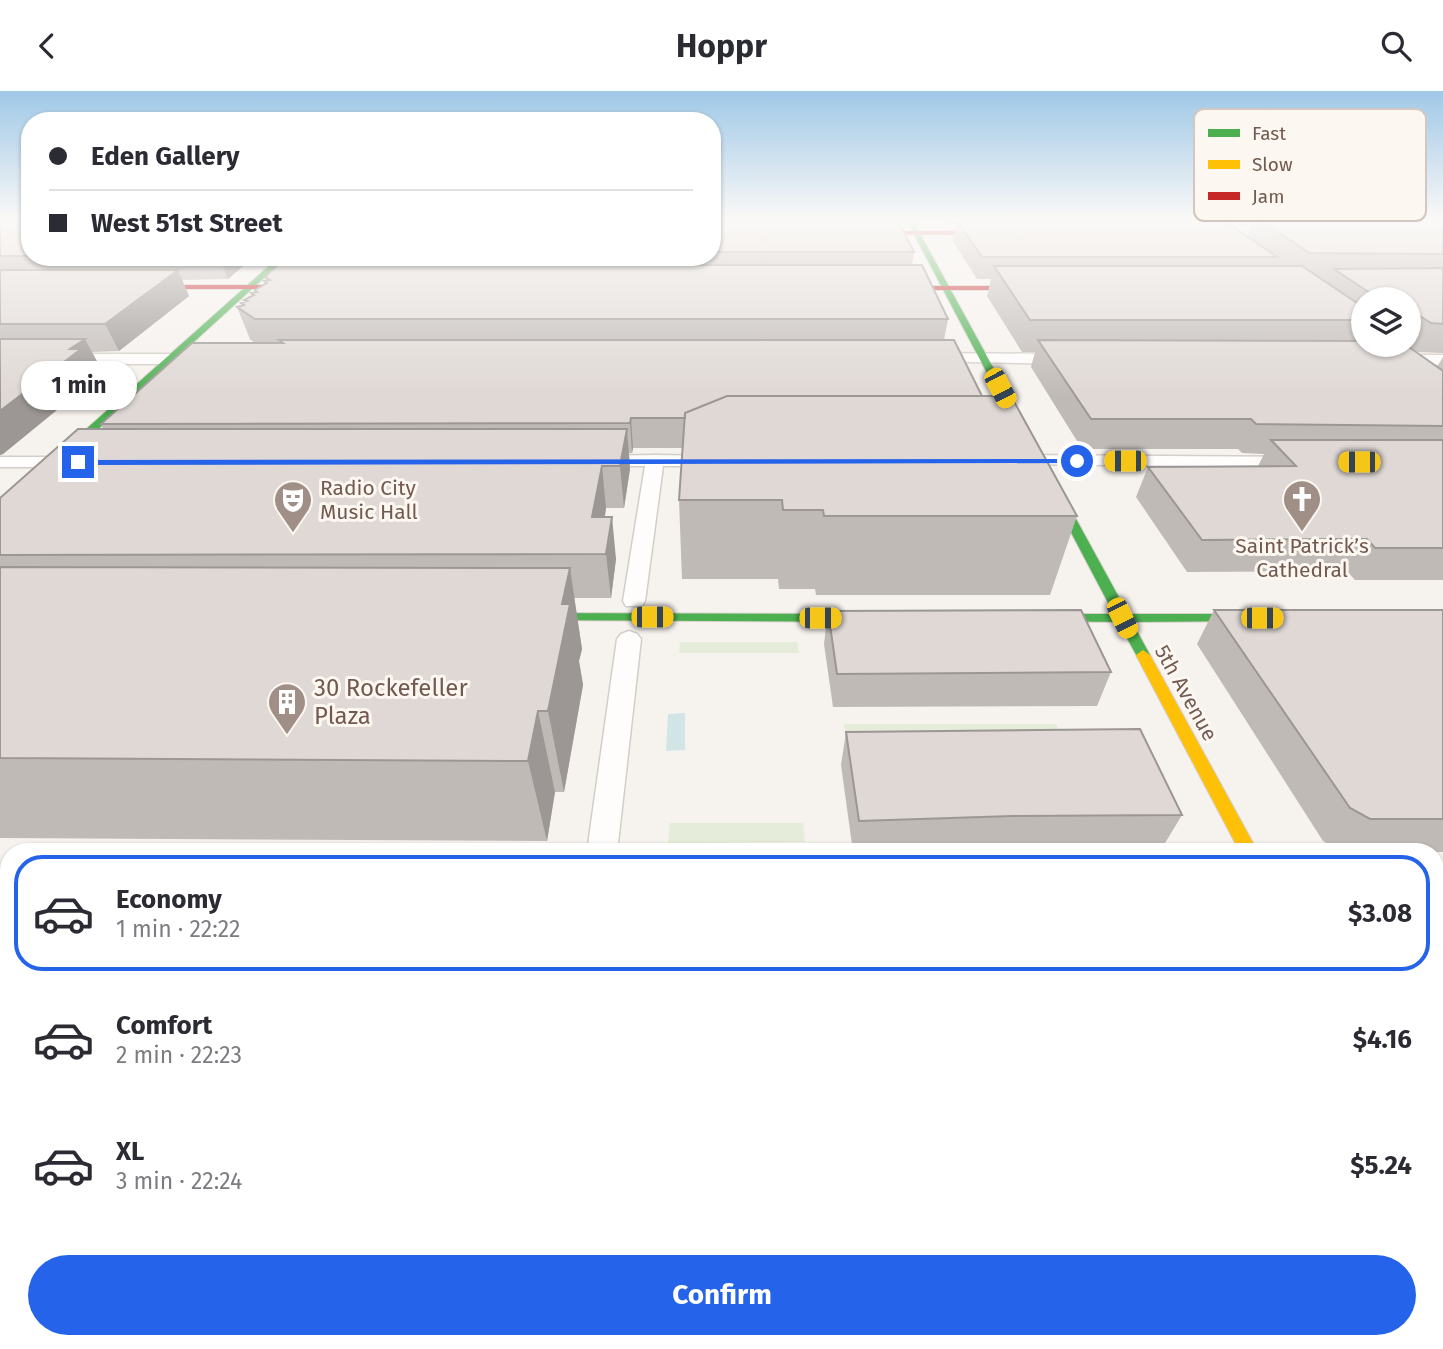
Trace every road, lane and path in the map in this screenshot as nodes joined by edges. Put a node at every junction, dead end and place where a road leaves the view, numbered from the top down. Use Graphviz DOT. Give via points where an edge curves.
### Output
graph roads {
  1 [pos="258,280"];
  2 [pos="943,280"];
  3 [pos="250,287"];
  4 [pos="321,287"];
  5 [pos="123,288"];
  6 [pos="872,288"];
  7 [pos="947,288"];
  8 [pos="1054,288"];
  9 [pos="1384,357"];
  10 [pos="916,358"];
  11 [pos="0,359"];
  12 [pos="171,359"];
  13 [pos="208,359"];
  14 [pos="984,359"];
  15 [pos="1083,359"];
  16 [pos="1443,359"];
  17 [pos="1413,375"];
  18 [pos="655,460"];
  19 [pos="1002,460"];
  20 [pos="1039,460"];
  21 [pos="577,461"];
  22 [pos="730,461"];
  23 [pos="0,462"];
  24 [pos="55,462"];
  25 [pos="99,462"];
  26 [pos="1318,462"];
  27 [pos="0,512"];
  28 [pos="634,601"];
  29 [pos="505,617"];
  30 [pos="895,618"];
  31 [pos="1022,618"];
  32 [pos="1122,618"];
  33 [pos="1277,618"];
  34 [pos="629,639"];
  35 [pos="603,843"];
  36 [pos="1244,843"];
  1 -- 3 [label="main road"];
  2 -- 7 [label="main road, 5th Avenue"];
  3 -- 4 [label="main road"];
  3 -- 5 [label="main road"];
  3 -- 12 [label="main road"];
  6 -- 7 [label="main road"];
  7 -- 8 [label="main road"];
  7 -- 14 [label="main road, 5th Avenue"];
  9 -- 16 [label="street"];
  9 -- 17 [label="main road"];
  10 -- 14 [label="street"];
  11 -- 12 [label="street"];
  12 -- 13 [label="street"];
  12 -- 24 [label="main road"];
  14 -- 15 [label="street"];
  14 -- 20 [label="main road, 5th Avenue"];
  18 -- 21 [label="street"];
  18 -- 22 [label="street"];
  18 -- 28 [label="street"];
  19 -- 20 [label="street"];
  20 -- 26 [label="street"];
  20 -- 32 [label="main road, 5th Avenue"];
  23 -- 24 [label="street"];
  24 -- 25 [label="street"];
  24 -- 27 [label="main road"];
  29 -- 30 [label="main road"];
  31 -- 32 [label="main road"];
  32 -- 33 [label="main road"];
  32 -- 36 [label="main road, 5th Avenue"];
  34 -- 35 [label="street"];
}
